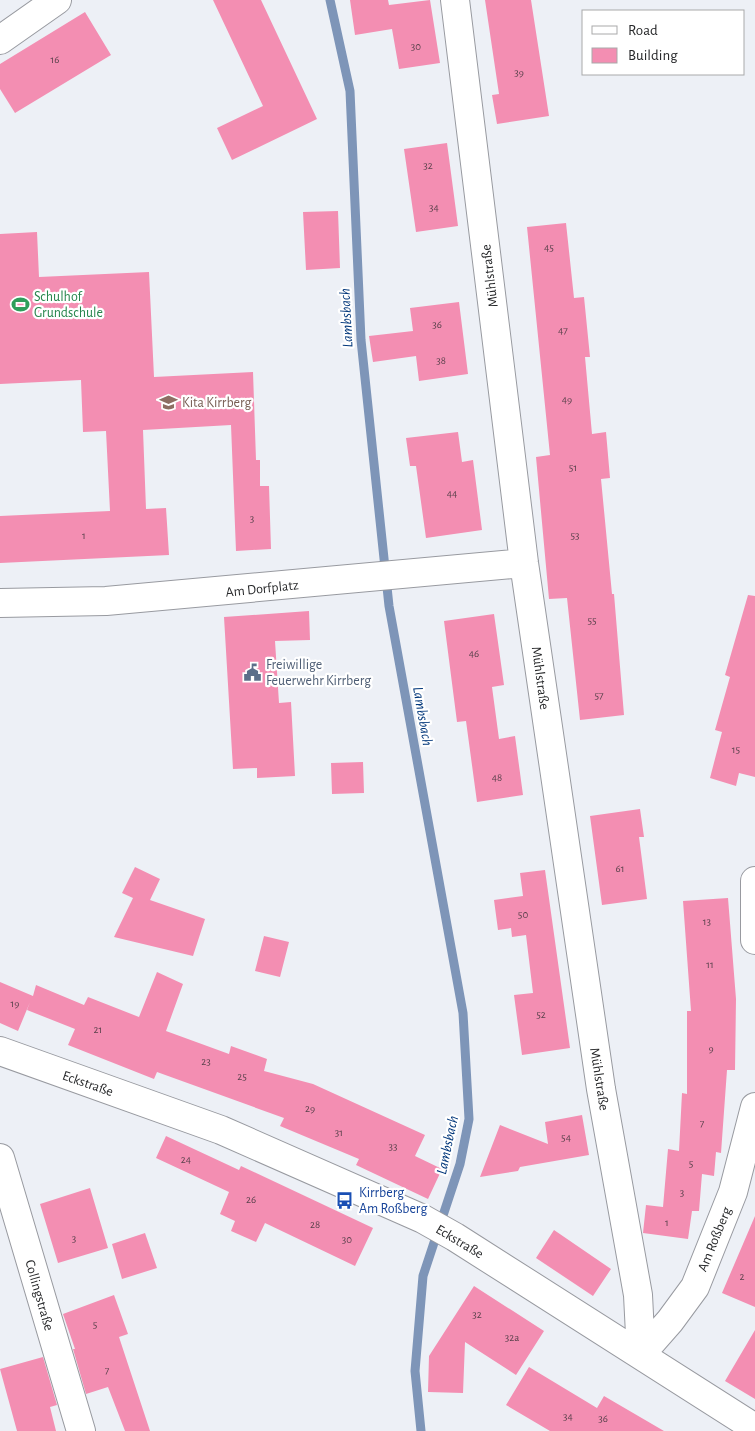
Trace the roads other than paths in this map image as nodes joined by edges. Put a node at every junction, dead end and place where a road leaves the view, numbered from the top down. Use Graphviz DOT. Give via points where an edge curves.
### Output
graph roads {
  1 [pos="57,0"];
  2 [pos="455,0"];
  3 [pos="0,40"];
  4 [pos="524,563"];
  5 [pos="0,603"];
  6 [pos="755,881"];
  7 [pos="755,940"];
  8 [pos="0,1051"];
  9 [pos="755,1107"];
  10 [pos="0,1158"];
  11 [pos="641,1354"];
  12 [pos="755,1428"];
  13 [pos="81,1431"];
  1 -- 3 [label="street"];
  2 -- 4 [label="street, Mühlstraße"];
  4 -- 5 [label="street, Am Dorfplatz" via="106,601"];
  4 -- 11 [label="street, Mühlstraße" via="601,1089 638,1295"];
  6 -- 7 [label="street"];
  8 -- 11 [label="street, Eckstraße" via="221,1130 423,1219"];
  9 -- 11 [label="street, Am Roßberg" via="733,1192 695,1287"];
  10 -- 13 [label="street, Collingstraße"];
  11 -- 12 [label="street, Eckstraße"];
}
